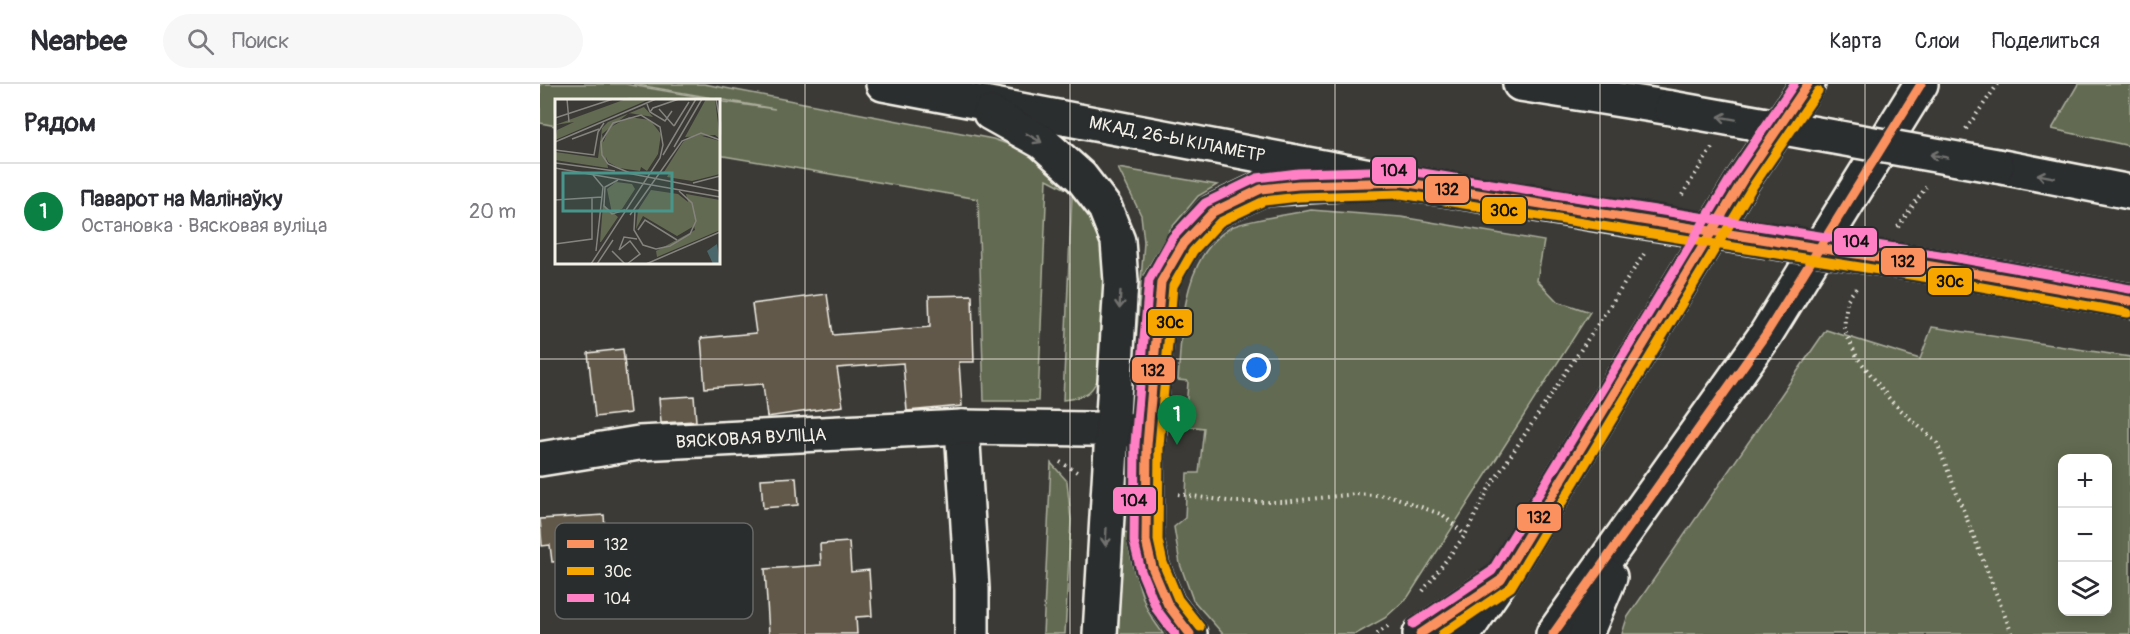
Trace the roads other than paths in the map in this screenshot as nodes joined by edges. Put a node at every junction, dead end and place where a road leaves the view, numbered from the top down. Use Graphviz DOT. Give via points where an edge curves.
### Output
graph roads {
  1 [pos="883,84"];
  2 [pos="1520,84"];
  3 [pos="1808,84"];
  4 [pos="1921,84"];
  5 [pos="965,99"];
  6 [pos="1402,182"];
  7 [pos="2130,192"];
  8 [pos="2130,301"];
  9 [pos="974,427"];
  10 [pos="1113,429"];
  11 [pos="1149,430"];
  12 [pos="540,459"];
  13 [pos="1630,528"];
  14 [pos="1501,580"];
  15 [pos="1405,629"];
  16 [pos="972,634"];
  17 [pos="1100,634"];
  18 [pos="1190,634"];
  19 [pos="1464,634"];
  20 [pos="1553,634"];
  21 [pos="1586,634"];
  1 -- 5 [label="main road, МКАД, 26-Ы КІЛАМЕТР"];
  7 -- 2 [label="main road, one-way, bridge"];
  3 -- 14 [label="main road" via="1743,180"];
  4 -- 13 [label="main road" via="1766,334"];
  5 -- 6 [label="main road, МКАД, 26-Ы КІЛАМЕТР"];
  5 -- 10 [label="main road, one-way" via="1042,142 1081,177 1105,208 1118,241 1121,281"];
  6 -- 8 [label="main road, МКАД, 26-Ы КІЛАМЕТР, bridge"];
  6 -- 11 [label="main road" via="1262,189 1213,212 1183,243 1161,282"];
  9 -- 10 [label="main road, ВЯСКОВАЯ ВУЛІЦА"];
  9 -- 12 [label="main road, ВЯСКОВАЯ ВУЛІЦА" via="639,443"];
  9 -- 16 [label="main road"];
  10 -- 11 [label="main road, ВЯСКОВАЯ ВУЛІЦА"];
  10 -- 17 [label="main road, one-way"];
  11 -- 18 [label="main road" via="1146,541 1168,605"];
  13 -- 20 [label="main road"];
  13 -- 21 [label="main road"];
  14 -- 15 [label="main road"];
  14 -- 19 [label="main road"];
}
